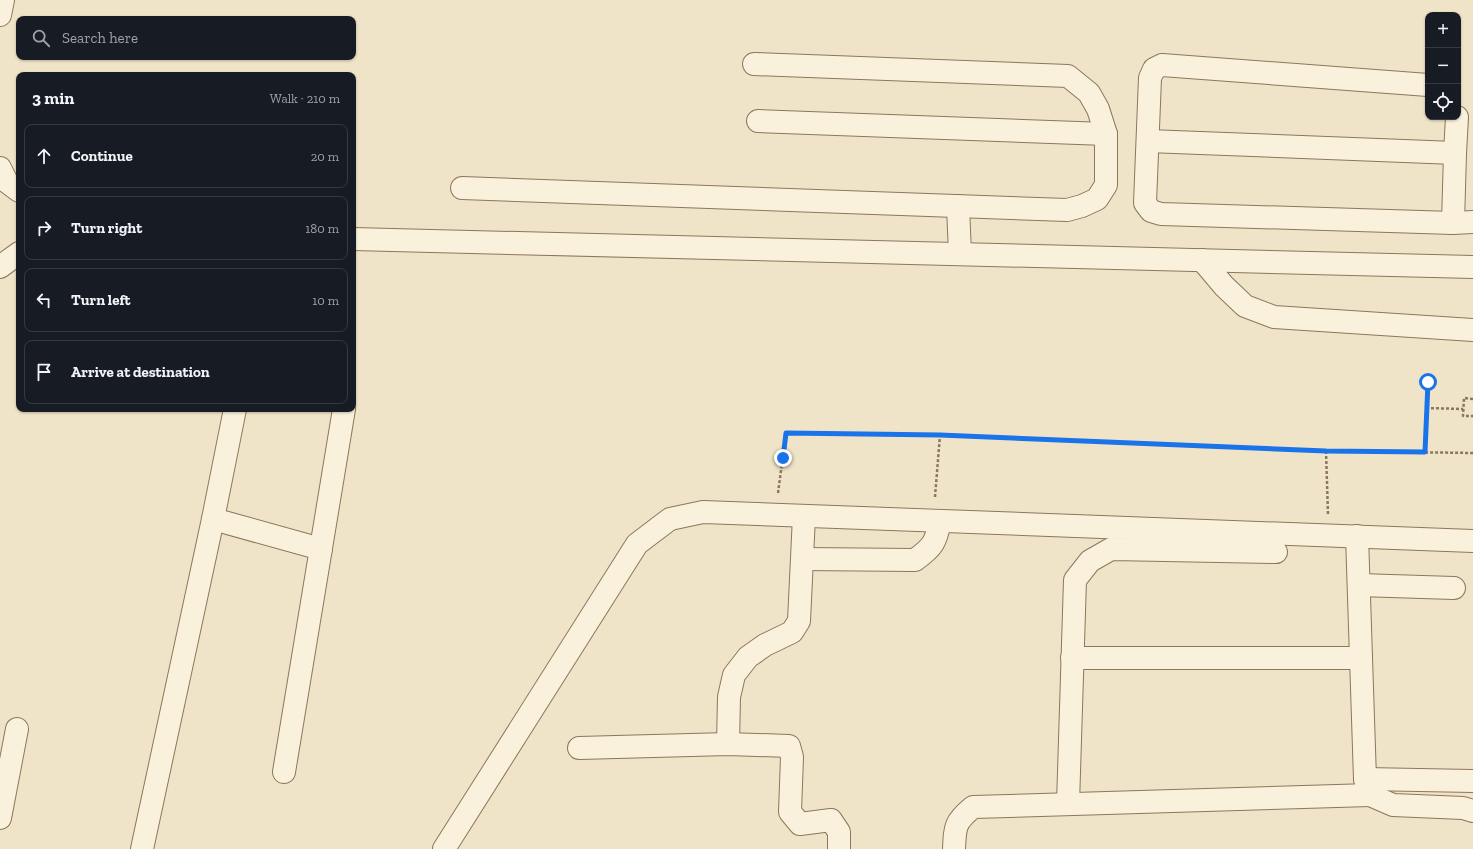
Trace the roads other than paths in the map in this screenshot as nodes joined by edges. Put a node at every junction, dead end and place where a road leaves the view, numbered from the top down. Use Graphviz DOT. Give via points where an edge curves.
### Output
graph roads {
  1 [pos="4,0"];
  2 [pos="0,15"];
  3 [pos="754,64"];
  4 [pos="1425,85"];
  5 [pos="1457,120"];
  6 [pos="758,121"];
  7 [pos="1106,134"];
  8 [pos="1148,141"];
  9 [pos="1455,153"];
  10 [pos="0,168"];
  11 [pos="462,188"];
  12 [pos="16,189"];
  13 [pos="958,206"];
  14 [pos="1463,223"];
  15 [pos="356,239"];
  16 [pos="960,254"];
  17 [pos="16,255"];
  18 [pos="1202,260"];
  19 [pos="0,267"];
  20 [pos="1473,268"];
  21 [pos="1473,330"];
  22 [pos="234,412"];
  23 [pos="344,412"];
  24 [pos="804,516"];
  25 [pos="213,519"];
  26 [pos="940,521"];
  27 [pos="1357,536"];
  28 [pos="1473,541"];
  29 [pos="321,549"];
  30 [pos="1276,552"];
  31 [pos="803,559"];
  32 [pos="1359,585"];
  33 [pos="1454,588"];
  34 [pos="1072,658"];
  35 [pos="1361,658"];
  36 [pos="17,729"];
  37 [pos="728,744"];
  38 [pos="579,748"];
  39 [pos="284,772"];
  40 [pos="1473,781"];
  41 [pos="1367,787"];
  42 [pos="1068,804"];
  43 [pos="1473,811"];
  44 [pos="0,818"];
  45 [pos="142,849"];
  46 [pos="444,849"];
  47 [pos="839,849"];
  48 [pos="954,849"];
  1 -- 2 [label="lane"];
  3 -- 7 [label="lane" via="1068,76 1089,93 1098,109"];
  4 -- 8 [label="lane" via="1162,65 1154,69 1150,78"];
  5 -- 9 [label="lane"];
  6 -- 7 [label="lane"];
  7 -- 13 [label="lane" via="1106,185 1097,199 1067,210"];
  8 -- 9 [label="lane"];
  8 -- 14 [label="lane" via="1145,203 1151,211 1161,214"];
  9 -- 14 [label="lane"];
  10 -- 12 [label="lane" via="7,182"];
  11 -- 13 [label="lane"];
  13 -- 16 [label="lane"];
  15 -- 16 [label="lane"];
  16 -- 18 [label="lane"];
  17 -- 19 [label="lane"];
  18 -- 20 [label="lane"];
  18 -- 21 [label="lane" via="1245,306 1274,317"];
  22 -- 25 [label="lane"];
  23 -- 29 [label="lane"];
  24 -- 26 [label="lane"];
  24 -- 31 [label="lane"];
  24 -- 46 [label="lane" via="703,512 670,519 637,544"];
  25 -- 29 [label="lane"];
  25 -- 45 [label="lane"];
  26 -- 27 [label="lane"];
  26 -- 31 [label="lane" via="937,538 927,551 915,560"];
  27 -- 28 [label="lane"];
  27 -- 32 [label="lane"];
  29 -- 39 [label="lane"];
  30 -- 34 [label="lane" via="1111,549 1090,560 1075,580"];
  31 -- 37 [label="lane" via="799,621 792,632 765,645 748,657 734,675 729,697"];
  32 -- 33 [label="lane"];
  32 -- 35 [label="lane"];
  34 -- 35 [label="lane"];
  34 -- 42 [label="lane"];
  35 -- 41 [label="lane"];
  36 -- 44 [label="lane"];
  37 -- 38 [label="lane"];
  37 -- 47 [label="lane" via="789,746 792,757 790,812 800,824 831,820 839,832"];
  40 -- 41 [label="lane"];
  41 -- 42 [label="lane"];
  41 -- 43 [label="lane" via="1393,805 1463,808"];
  42 -- 48 [label="lane" via="973,807 961,817 955,829"];
}
